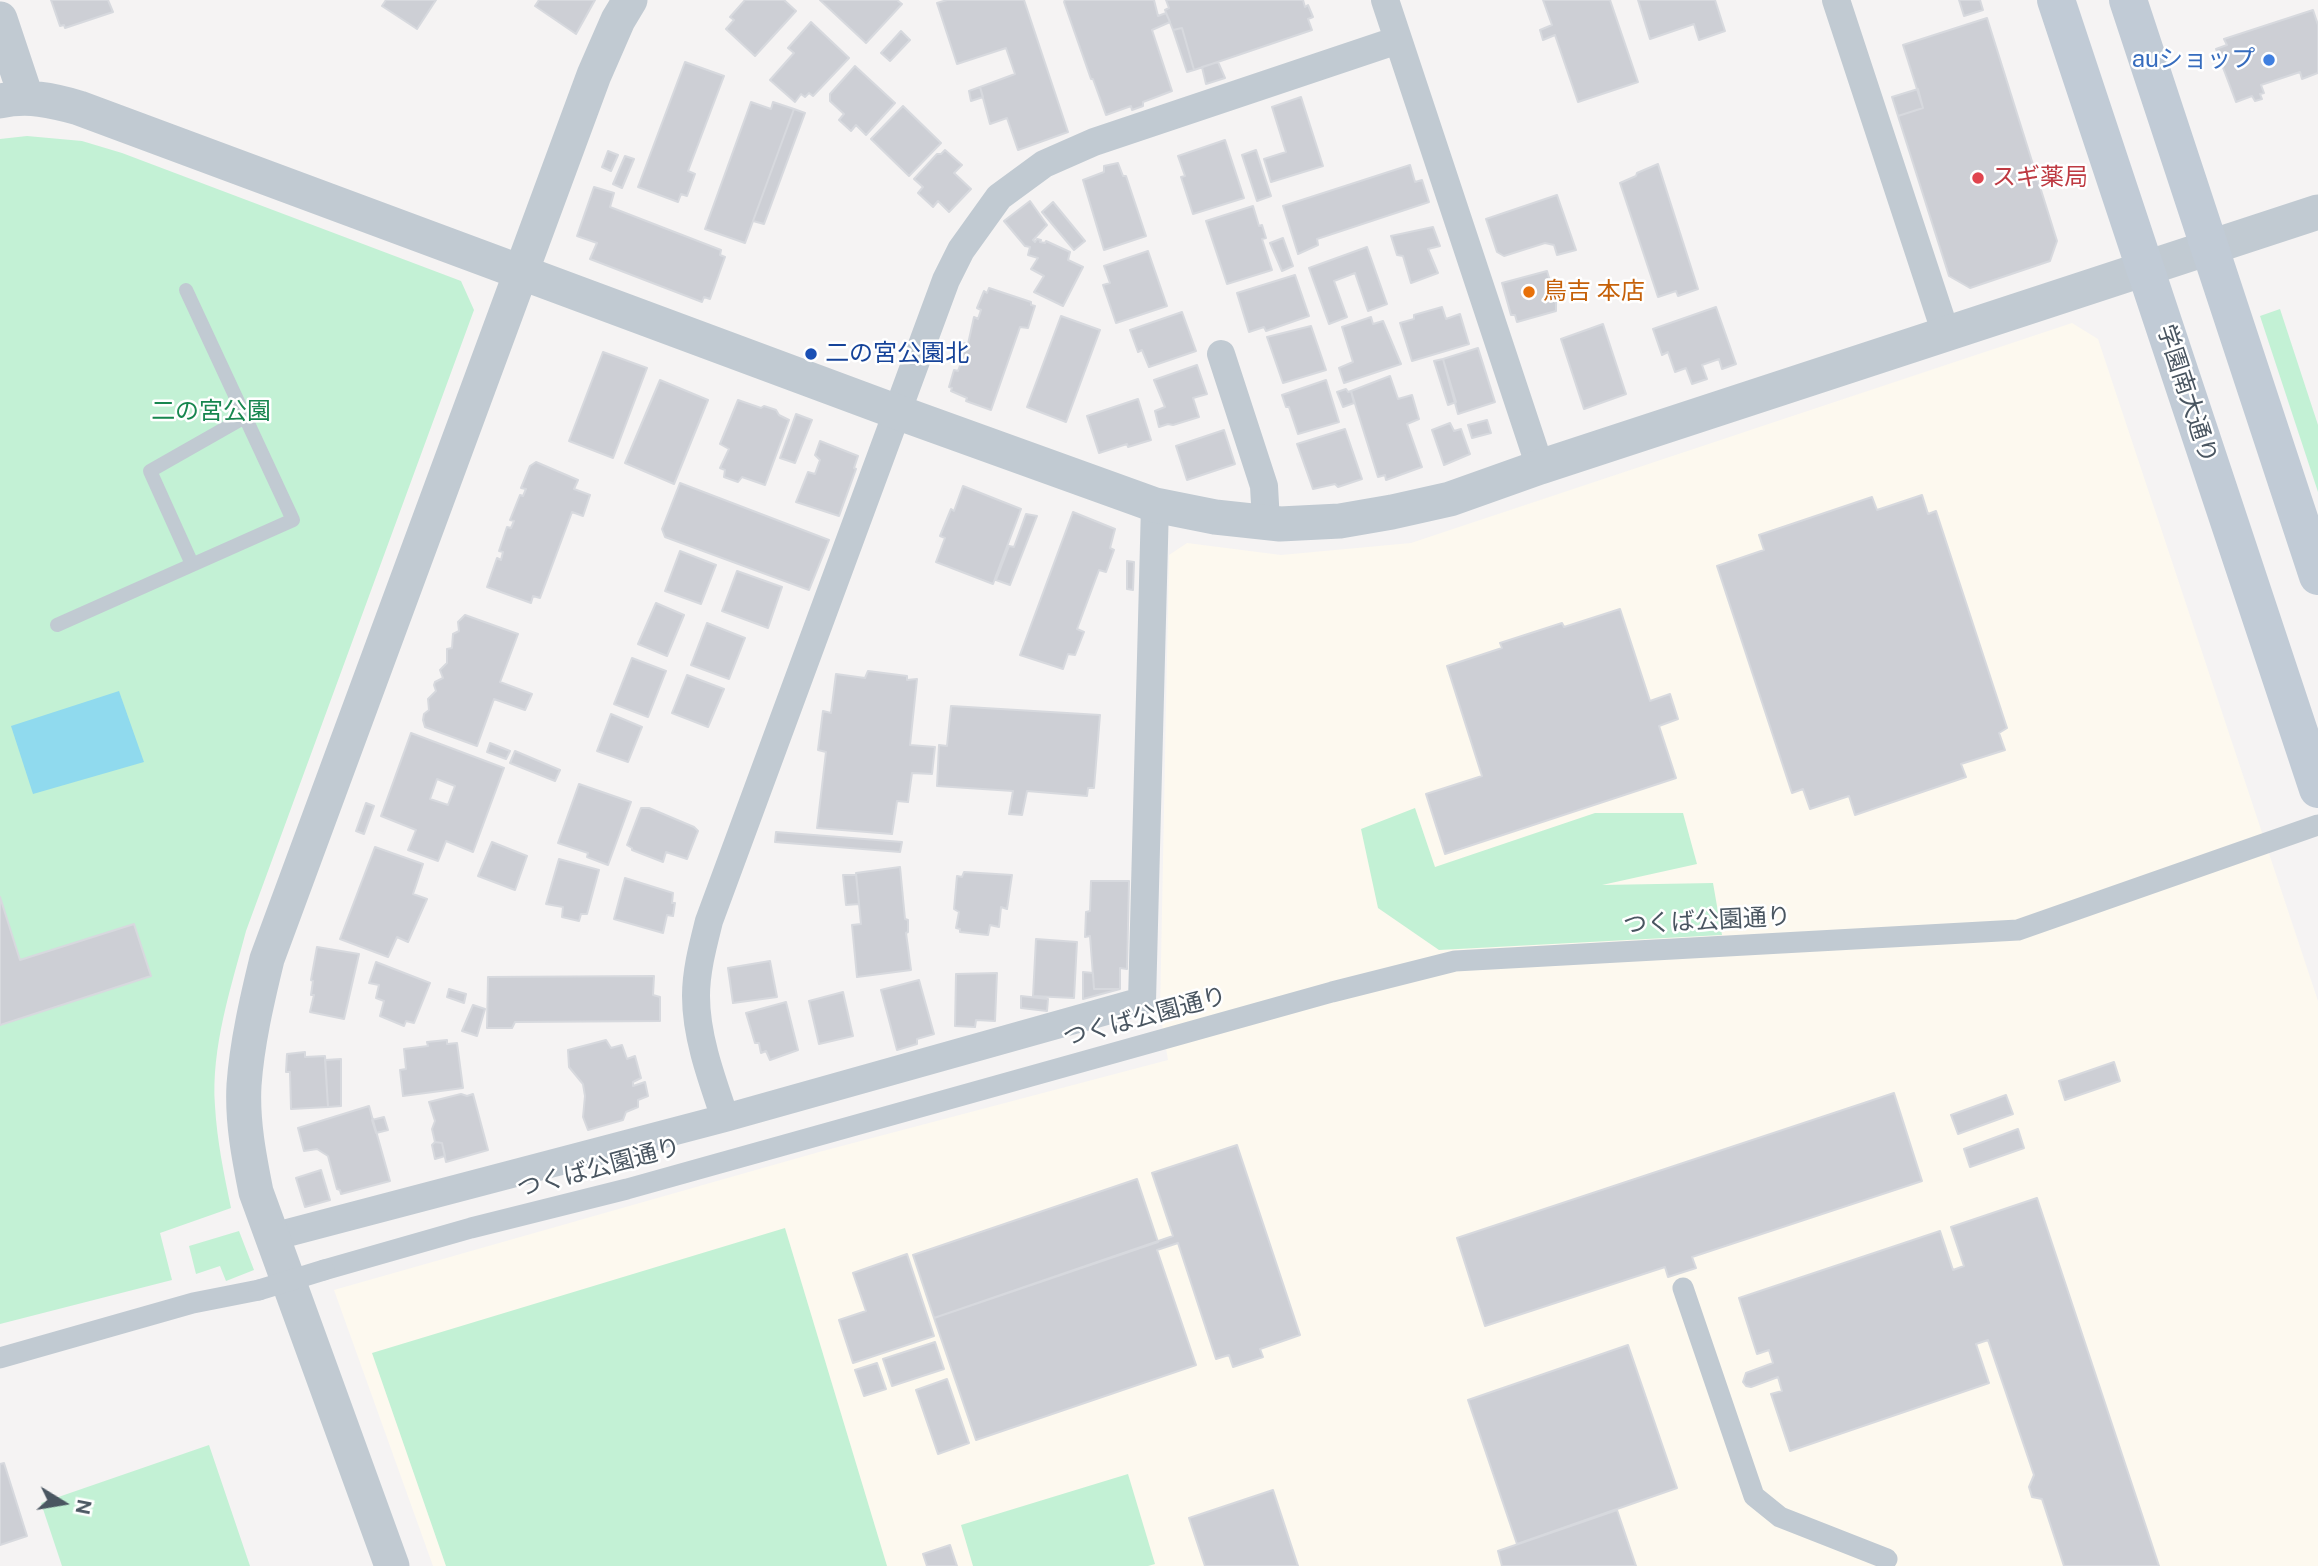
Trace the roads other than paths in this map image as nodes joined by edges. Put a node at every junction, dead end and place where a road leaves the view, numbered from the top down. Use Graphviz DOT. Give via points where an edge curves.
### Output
graph roads {
  1 [pos="630,0"];
  2 [pos="1385,0"];
  3 [pos="1836,0"];
  4 [pos="2056,0"];
  5 [pos="2128,0"];
  6 [pos="0,19"];
  7 [pos="1398,40"];
  8 [pos="13,99"];
  9 [pos="2318,212"];
  10 [pos="2211,247"];
  11 [pos="2145,269"];
  12 [pos="521,272"];
  13 [pos="186,290"];
  14 [pos="1946,334"];
  15 [pos="1221,354"];
  16 [pos="897,412"];
  17 [pos="245,417"];
  18 [pos="1539,467"];
  19 [pos="1154,505"];
  20 [pos="1266,522"];
  21 [pos="192,564"];
  22 [pos="2318,576"];
  23 [pos="57,625"];
  24 [pos="2318,789"];
  25 [pos="2318,825"];
  26 [pos="725,1118"];
  27 [pos="272,1237"];
  28 [pos="1683,1288"];
  29 [pos="0,1358"];
  30 [pos="1887,1559"];
  31 [pos="392,1566"];
  1 -- 12 [label="street" via="594,75"];
  2 -- 7 [label="street"];
  3 -- 14 [label="street"];
  4 -- 11 [label="main road, 学園南大通り"];
  5 -- 10 [label="main road"];
  6 -- 8 [label="street"];
  7 -- 16 [label="street" via="1094,142 1020,179 999,197 961,250"];
  7 -- 18 [label="street"];
  8 -- 12 [label="street" via="55,101 79,108"];
  9 -- 10 [label="street"];
  10 -- 11 [label="street"];
  10 -- 22 [label="main road"];
  11 -- 14 [label="street"];
  11 -- 24 [label="main road, 学園南大通り"];
  12 -- 16 [label="street"];
  12 -- 27 [label="street" via="267,959 244,1087 248,1150"];
  13 -- 17 [label="lane"];
  14 -- 18 [label="street"];
  15 -- 20 [label="street" via="1264,486"];
  16 -- 19 [label="street"];
  16 -- 26 [label="street" via="701,953 696,996 708,1065"];
  17 -- 21 [label="lane" via="150,471"];
  17 -- 21 [label="lane" via="293,520"];
  18 -- 20 [label="street" via="1450,499 1392,513 1340,521"];
  19 -- 20 [label="street"];
  19 -- 26 [label="street" via="1142,1001"];
  21 -- 23 [label="lane"];
  25 -- 29 [label="street, つくば公園通り, bridge" via="2018,930 1455,961"];
  26 -- 27 [label="street"];
  27 -- 31 [label="street"];
  28 -- 30 [label="street" via="1754,1496 1780,1517"];
}
